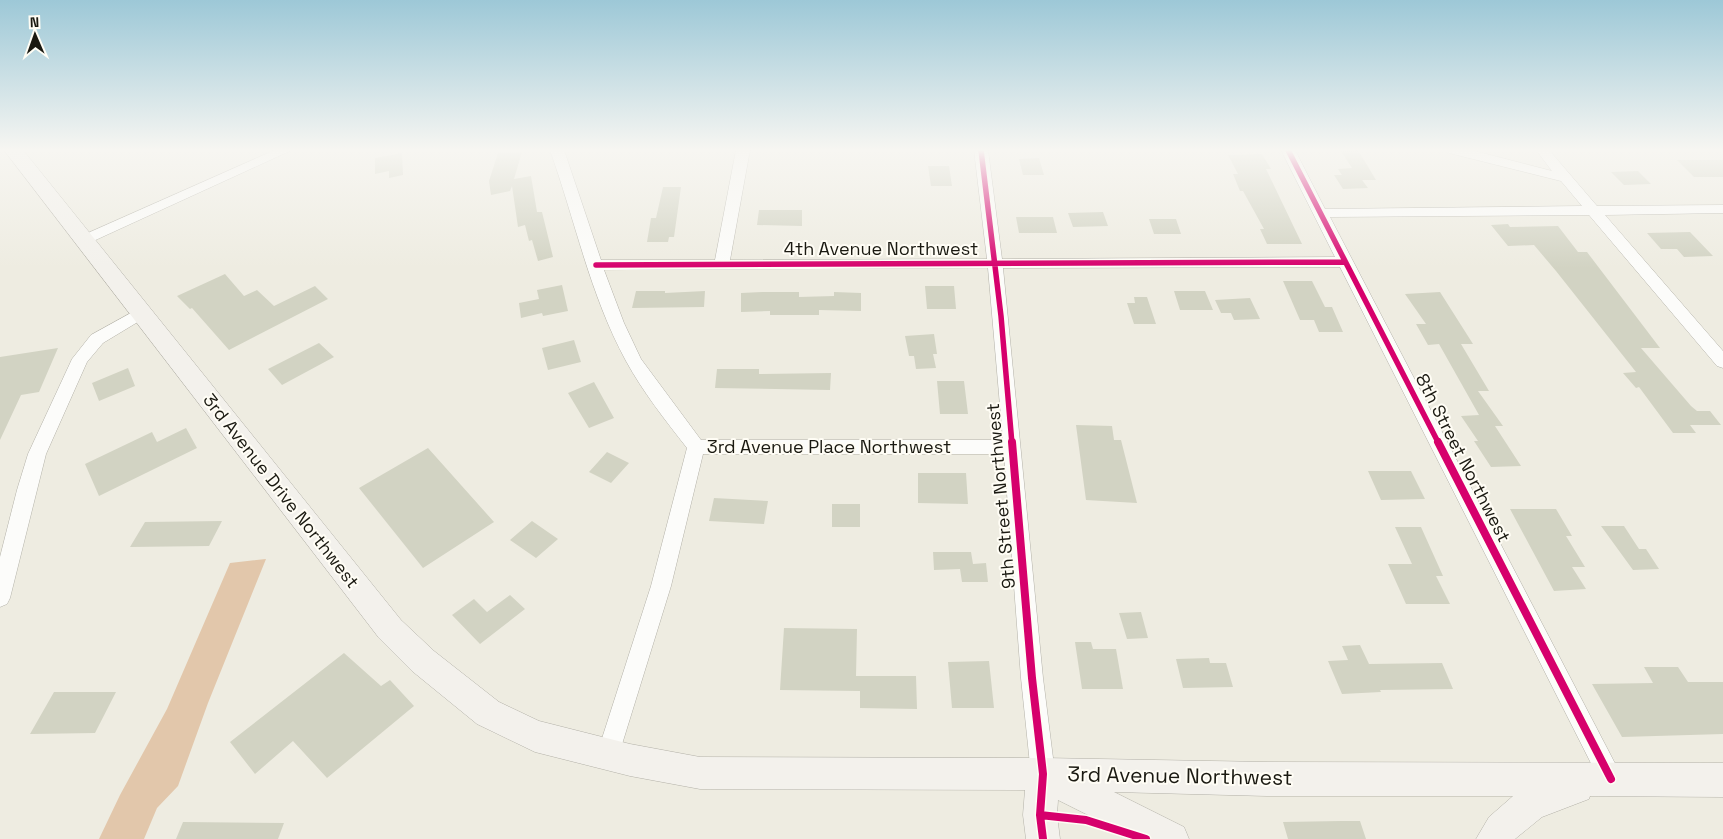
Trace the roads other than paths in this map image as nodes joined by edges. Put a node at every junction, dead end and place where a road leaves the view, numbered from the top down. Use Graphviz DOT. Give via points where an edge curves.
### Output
graph roads {
  1 [pos="43,189"];
  2 [pos="198,189"];
  3 [pos="571,189"];
  4 [pos="736,189"];
  5 [pos="986,189"];
  6 [pos="1308,189"];
  7 [pos="1575,189"];
  8 [pos="1723,209"];
  9 [pos="1594,212"];
  10 [pos="1320,213"];
  11 [pos="84,240"];
  12 [pos="1345,262"];
  13 [pos="722,263"];
  14 [pos="596,264"];
  15 [pos="995,264"];
  16 [pos="140,313"];
  17 [pos="1723,362"];
  18 [pos="696,447"];
  19 [pos="1012,447"];
  20 [pos="0,598"];
  21 [pos="608,754"];
  22 [pos="1043,774"];
  23 [pos="1611,780"];
  24 [pos="1723,780"];
  25 [pos="1043,839"];
  26 [pos="1172,839"];
  27 [pos="1493,839"];
  1 -- 11 [label="main road, 3rd Avenue Drive Northwest"];
  2 -- 11 [label="street"];
  3 -- 14 [label="street"];
  4 -- 13 [label="street"];
  5 -- 15 [label="street, 9th Street Northwest"];
  6 -- 10 [label="street, 8th Street Northwest"];
  7 -- 9 [label="street"];
  8 -- 9 [label="street"];
  9 -- 10 [label="street"];
  9 -- 17 [label="street"];
  10 -- 12 [label="street, 8th Street Northwest"];
  11 -- 16 [label="main road, 3rd Avenue Drive Northwest"];
  12 -- 15 [label="street, 4th Avenue Northwest"];
  12 -- 23 [label="street, 8th Street Northwest"];
  13 -- 14 [label="street, 4th Avenue Northwest"];
  13 -- 15 [label="street, 4th Avenue Northwest"];
  14 -- 18 [label="street" via="628,349 654,391"];
  15 -- 19 [label="street, 9th Street Northwest"];
  16 -- 20 [label="street" via="96,339 80,359 36,454"];
  16 -- 21 [label="main road, 3rd Avenue Drive Northwest" via="390,629 488,713 535,736"];
  18 -- 19 [label="street, 3rd Avenue Place Northwest"];
  18 -- 21 [label="street, 3rd Avenue Place Northwest" via="661,586"];
  19 -- 22 [label="street, 9th Street Northwest"];
  21 -- 22 [label="main road, 3rd Avenue Northwest" via="700,773"];
  22 -- 23 [label="main road, 3rd Avenue Northwest"];
  22 -- 25 [label="main road, 9th Street Northwest" via="1040,814"];
  22 -- 26 [label="main road"];
  23 -- 24 [label="main road, 3rd Avenue Northwest"];
  23 -- 27 [label="main road" via="1557,791 1525,807"];
}
